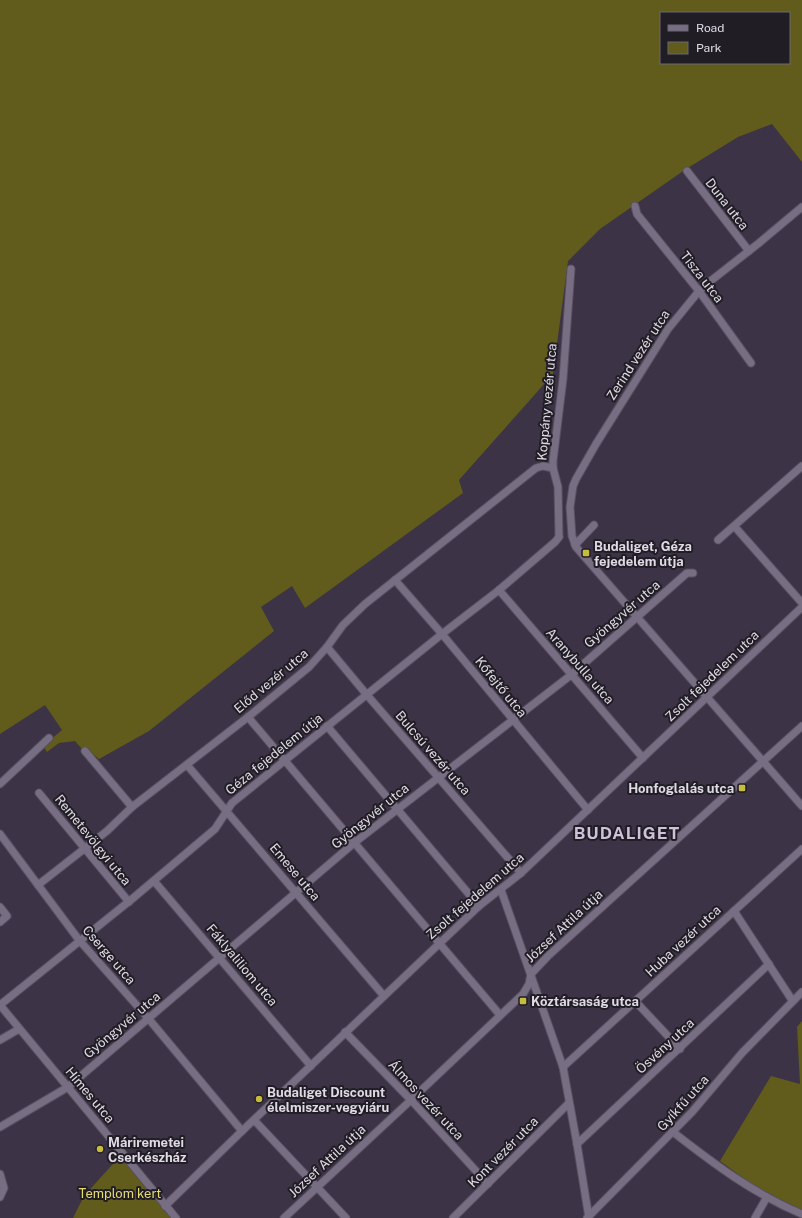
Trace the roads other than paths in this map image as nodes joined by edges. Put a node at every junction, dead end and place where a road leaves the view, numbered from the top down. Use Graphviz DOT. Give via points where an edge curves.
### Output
graph roads {
  1 [pos="687,171"];
  2 [pos="635,206"];
  3 [pos="802,207"];
  4 [pos="749,250"];
  5 [pos="571,269"];
  6 [pos="699,291"];
  7 [pos="751,363"];
  8 [pos="802,466"];
  9 [pos="553,468"];
  10 [pos="594,525"];
  11 [pos="735,527"];
  12 [pos="572,536"];
  13 [pos="559,537"];
  14 [pos="718,540"];
  15 [pos="575,545"];
  16 [pos="692,573"];
  17 [pos="395,580"];
  18 [pos="499,590"];
  19 [pos="802,603"];
  20 [pos="802,607"];
  21 [pos="636,617"];
  22 [pos="442,634"];
  23 [pos="328,647"];
  24 [pos="571,675"];
  25 [pos="367,695"];
  26 [pos="706,697"];
  27 [pos="248,717"];
  28 [pos="512,720"];
  29 [pos="327,726"];
  30 [pos="802,726"];
  31 [pos="49,738"];
  32 [pos="85,751"];
  33 [pos="643,758"];
  34 [pos="285,760"];
  35 [pos="763,762"];
  36 [pos="187,765"];
  37 [pos="438,777"];
  38 [pos="0,784"];
  39 [pos="39,793"];
  40 [pos="802,806"];
  41 [pos="132,807"];
  42 [pos="397,809"];
  43 [pos="226,810"];
  44 [pos="588,810"];
  45 [pos="0,834"];
  46 [pos="354,843"];
  47 [pos="84,848"];
  48 [pos="802,849"];
  49 [pos="521,873"];
  50 [pos="154,880"];
  51 [pos="38,885"];
  52 [pos="501,890"];
  53 [pos="296,892"];
  54 [pos="129,902"];
  55 [pos="479,906"];
  56 [pos="0,907"];
  57 [pos="734,911"];
  58 [pos="0,922"];
  59 [pos="79,940"];
  60 [pos="440,943"];
  61 [pos="220,957"];
  62 [pos="769,964"];
  63 [pos="531,974"];
  64 [pos="802,992"];
  65 [pos="384,996"];
  66 [pos="792,1000"];
  67 [pos="636,1002"];
  68 [pos="0,1005"];
  69 [pos="500,1015"];
  70 [pos="148,1018"];
  71 [pos="19,1029"];
  72 [pos="346,1032"];
  73 [pos="0,1040"];
  74 [pos="680,1049"];
  75 [pos="311,1066"];
  76 [pos="563,1067"];
  77 [pos="68,1087"];
  78 [pos="411,1100"];
  79 [pos="569,1103"];
  80 [pos="254,1120"];
  81 [pos="0,1127"];
  82 [pos="242,1130"];
  83 [pos="673,1132"];
  84 [pos="577,1144"];
  85 [pos="0,1174"];
  86 [pos="488,1184"];
  87 [pos="316,1188"];
  88 [pos="0,1197"];
  89 [pos="767,1197"];
  90 [pos="165,1206"];
  91 [pos="802,1214"];
  92 [pos="176,1218"];
  93 [pos="284,1218"];
  94 [pos="346,1218"];
  95 [pos="453,1218"];
  96 [pos="588,1218"];
  97 [pos="754,1218"];
  1 -- 4 [label="street, Duna utca"];
  2 -- 6 [label="street, Tisza utca" via="637,214"];
  3 -- 4 [label="street, Zerind vezér utca"];
  4 -- 6 [label="street, Zerind vezér utca"];
  5 -- 9 [label="street, Koppány vezér utca"];
  6 -- 7 [label="street, Tisza utca"];
  6 -- 12 [label="street, Zerind vezér utca" via="668,329 576,479 570,506"];
  8 -- 11 [label="street"];
  9 -- 13 [label="street, Koppány vezér utca" via="558,487"];
  9 -- 17 [label="street, Előd vezér utca" via="536,468"];
  10 -- 15 [label="street"];
  11 -- 14 [label="street"];
  11 -- 19 [label="street"];
  12 -- 13 [label="street"];
  12 -- 15 [label="street"];
  13 -- 18 [label="street, Géza fejedelem útja"];
  15 -- 21 [label="street"];
  16 -- 21 [label="street, Gyöngyvér utca" via="687,573"];
  17 -- 22 [label="street, Kőfejtő utca"];
  17 -- 23 [label="street, Előd vezér utca" via="343,625"];
  18 -- 22 [label="street, Géza fejedelem útja"];
  18 -- 24 [label="street, Aranybulla utca"];
  20 -- 26 [label="street, Zsolt fejedelem utca"];
  21 -- 24 [label="street, Gyöngyvér utca"];
  21 -- 26 [label="street"];
  22 -- 25 [label="street, Géza fejedelem útja"];
  22 -- 28 [label="street, Kőfejtő utca"];
  23 -- 25 [label="street, Bulcsú vezér utca"];
  23 -- 27 [label="street, Előd vezér utca" via="309,667"];
  24 -- 28 [label="street, Gyöngyvér utca"];
  24 -- 33 [label="street, Aranybulla utca"];
  25 -- 29 [label="street, Géza fejedelem útja"];
  25 -- 37 [label="street, Bulcsú vezér utca"];
  26 -- 33 [label="street, Zsolt fejedelem utca"];
  26 -- 35 [label="street"];
  27 -- 34 [label="street"];
  27 -- 36 [label="street, Előd vezér utca"];
  28 -- 37 [label="street, Gyöngyvér utca"];
  28 -- 44 [label="street, Kőfejtő utca"];
  29 -- 34 [label="street, Géza fejedelem útja"];
  29 -- 42 [label="street"];
  30 -- 35 [label="street, József Attila útja"];
  31 -- 38 [label="street"];
  32 -- 41 [label="street"];
  33 -- 44 [label="street, Zsolt fejedelem utca"];
  34 -- 43 [label="street, Géza fejedelem útja" via="232,802"];
  34 -- 46 [label="street"];
  35 -- 40 [label="street"];
  35 -- 63 [label="street, József Attila útja"];
  36 -- 41 [label="street, Előd vezér utca"];
  36 -- 43 [label="street, Emese utca"];
  37 -- 42 [label="street, Gyöngyvér utca"];
  37 -- 49 [label="street, Bulcsú vezér utca"];
  39 -- 47 [label="street, Remetevölgyi utca"];
  41 -- 47 [label="street, Előd vezér utca"];
  42 -- 46 [label="street, Gyöngyvér utca"];
  42 -- 55 [label="street"];
  43 -- 50 [label="street, Géza fejedelem útja" via="215,829"];
  43 -- 53 [label="street, Emese utca"];
  44 -- 49 [label="street, Zsolt fejedelem utca"];
  45 -- 51 [label="street, Cserge utca"];
  46 -- 53 [label="street, Gyöngyvér utca"];
  46 -- 60 [label="street"];
  47 -- 51 [label="street, Előd vezér utca"];
  47 -- 54 [label="street, Remetevölgyi utca"];
  48 -- 57 [label="street, Huba vezér utca"];
  49 -- 52 [label="street, Zsolt fejedelem utca"];
  50 -- 54 [label="street, Géza fejedelem útja"];
  50 -- 61 [label="street, Fáklyaliliom utca"];
  51 -- 59 [label="street, Cserge utca"];
  52 -- 55 [label="street, Zsolt fejedelem utca"];
  52 -- 63 [label="street"];
  53 -- 61 [label="street, Gyöngyvér utca"];
  53 -- 65 [label="street, Emese utca"];
  54 -- 59 [label="street, Géza fejedelem útja"];
  55 -- 60 [label="street, Zsolt fejedelem utca"];
  56 -- 58 [label="street" via="7,916"];
  57 -- 62 [label="street"];
  57 -- 67 [label="street, Huba vezér utca"];
  59 -- 68 [label="street, Géza fejedelem útja"];
  59 -- 70 [label="street, Cserge utca"];
  60 -- 65 [label="street, Zsolt fejedelem utca"];
  60 -- 69 [label="street"];
  61 -- 70 [label="street, Gyöngyvér utca"];
  61 -- 75 [label="street, Fáklyaliliom utca"];
  62 -- 66 [label="street"];
  62 -- 74 [label="street, Ösvény utca"];
  63 -- 69 [label="street, József Attila útja" via="523,994"];
  63 -- 76 [label="street"];
  64 -- 66 [label="street, Gyíkfű utca"];
  65 -- 72 [label="street, Zsolt fejedelem utca"];
  66 -- 83 [label="street, Gyíkfű utca"];
  67 -- 74 [label="street"];
  67 -- 76 [label="street, Huba vezér utca"];
  68 -- 71 [label="street, Hímes utca"];
  69 -- 78 [label="street, József Attila útja"];
  70 -- 77 [label="street, Gyöngyvér utca"];
  70 -- 82 [label="street, Cserge utca"];
  71 -- 73 [label="street"];
  71 -- 77 [label="street, Hímes utca"];
  72 -- 75 [label="street, Zsolt fejedelem utca"];
  72 -- 78 [label="street, Álmos vezér utca"];
  74 -- 84 [label="street, Ösvény utca"];
  75 -- 80 [label="street, Zsolt fejedelem utca"];
  76 -- 79 [label="street"];
  77 -- 81 [label="street, Gyöngyvér utca"];
  77 -- 90 [label="street, Hímes utca"];
  78 -- 86 [label="street, Álmos vezér utca"];
  78 -- 87 [label="street, József Attila útja"];
  79 -- 84 [label="street"];
  79 -- 86 [label="street, Kont vezér utca"];
  80 -- 82 [label="street, Zsolt fejedelem utca"];
  80 -- 87 [label="street"];
  82 -- 90 [label="street, Zsolt fejedelem utca"];
  83 -- 89 [label="street" via="716,1165"];
  83 -- 96 [label="street, Gyíkfű utca"];
  84 -- 96 [label="street"];
  85 -- 88 [label="street" via="4,1188"];
  86 -- 95 [label="street, Kont vezér utca"];
  87 -- 93 [label="street, József Attila útja"];
  87 -- 94 [label="street"];
  89 -- 91 [label="street"];
  89 -- 97 [label="street"];
  90 -- 92 [label="street, Hímes utca"];
}
